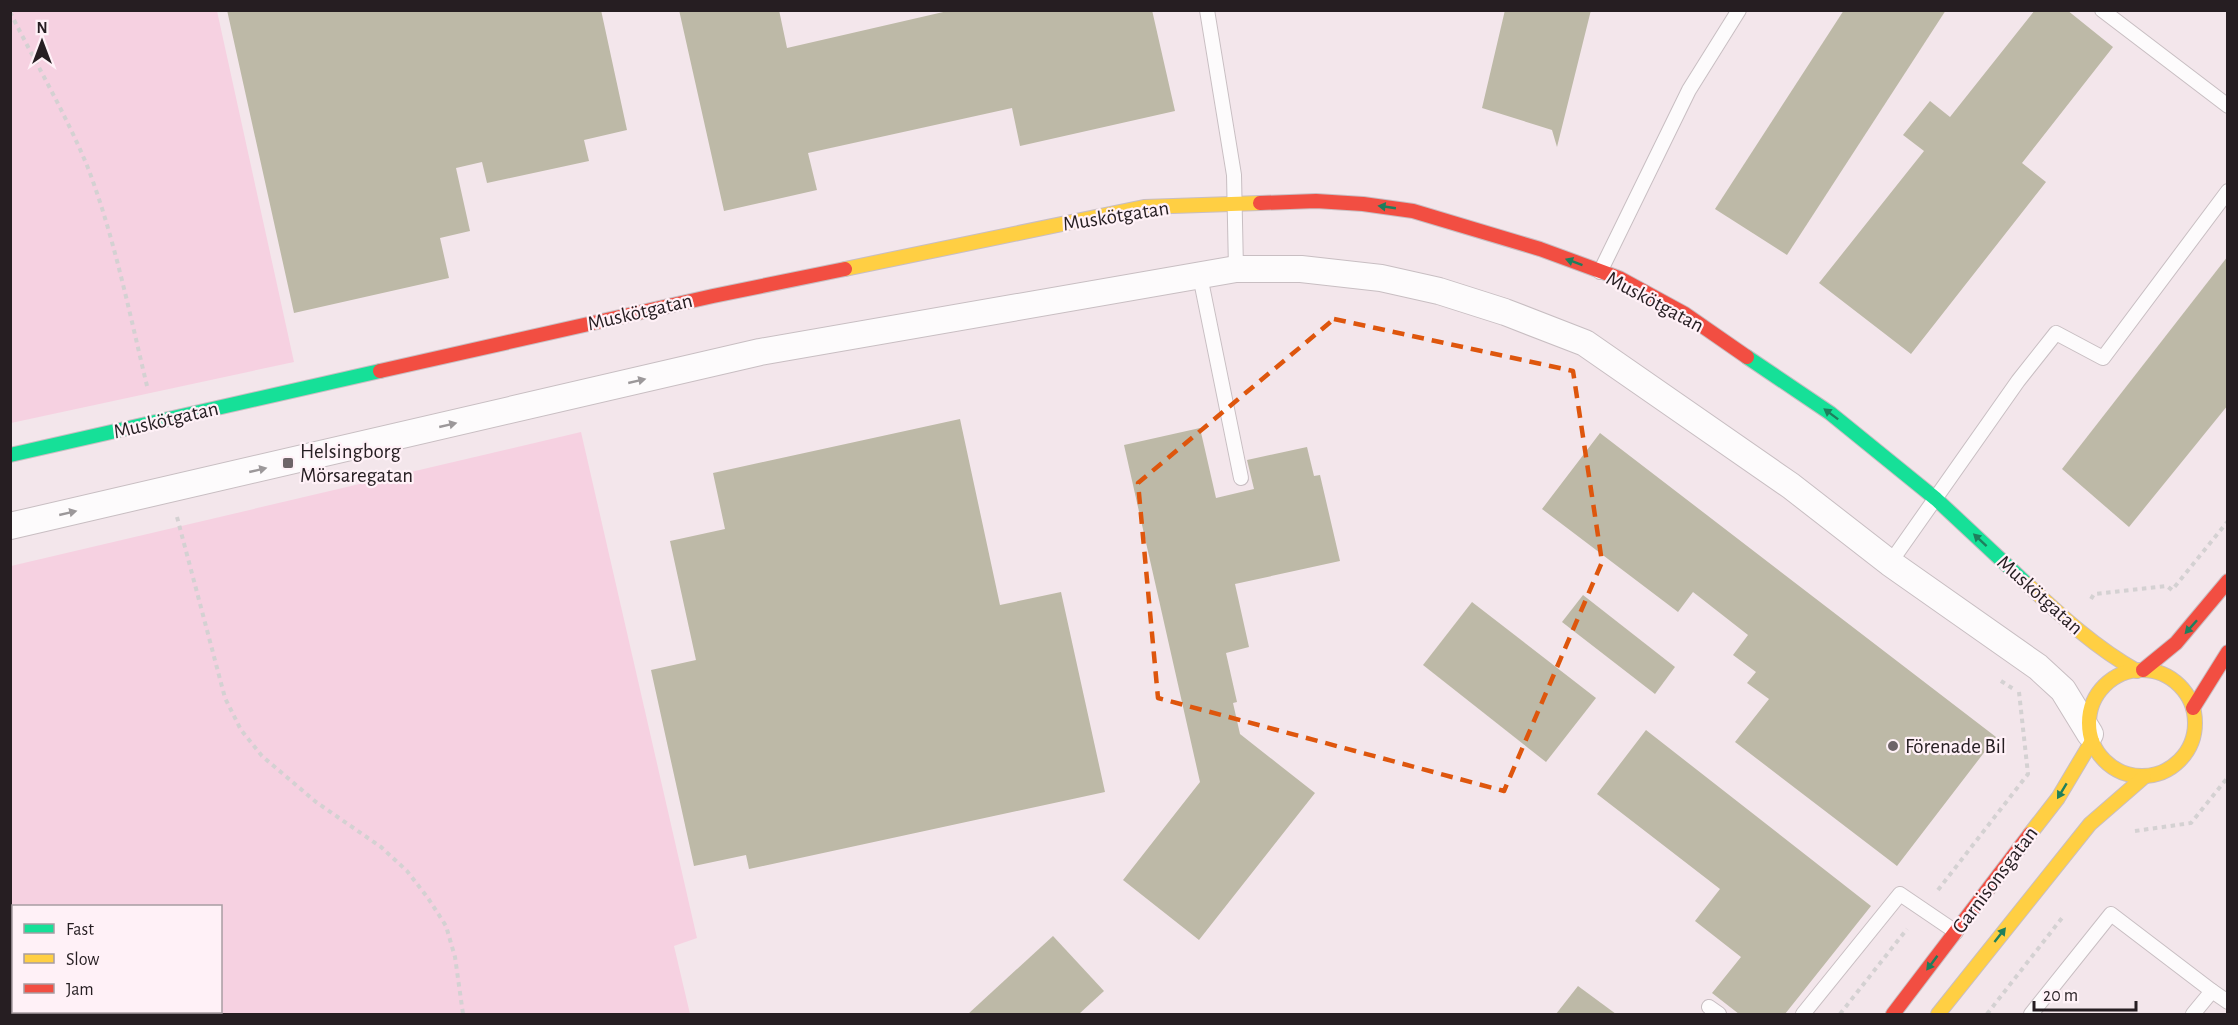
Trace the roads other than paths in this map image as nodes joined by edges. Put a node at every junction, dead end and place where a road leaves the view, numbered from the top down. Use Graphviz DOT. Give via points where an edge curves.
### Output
graph roads {
  1 [pos="1207,10"];
  2 [pos="1739,10"];
  3 [pos="2102,10"];
  4 [pos="2228,106"];
  5 [pos="2228,191"];
  6 [pos="1234,203"];
  7 [pos="1236,269"];
  8 [pos="1600,272"];
  9 [pos="1200,276"];
  10 [pos="10,455"];
  11 [pos="1241,478"];
  12 [pos="1936,499"];
  13 [pos="10,526"];
  14 [pos="1890,563"];
  15 [pos="2228,581"];
  16 [pos="2228,652"];
  17 [pos="2140,670"];
  18 [pos="2193,708"];
  19 [pos="2091,738"];
  20 [pos="2144,777"];
  21 [pos="1956,932"];
  22 [pos="2212,991"];
  23 [pos="2228,1002"];
  24 [pos="1803,1014"];
  25 [pos="1893,1014"];
  26 [pos="1938,1014"];
  27 [pos="2031,1014"];
  28 [pos="2193,1014"];
  1 -- 6 [label="lane" via="1234,175"];
  2 -- 8 [label="lane" via="1689,90"];
  3 -- 4 [label="lane"];
  5 -- 12 [label="lane" via="2103,358 2056,333"];
  6 -- 7 [label="lane"];
  8 -- 6 [label="street, Muskötgatan, one-way" via="1413,211 1316,201"];
  6 -- 10 [label="street, Muskötgatan" via="1132,210 713,296"];
  7 -- 9 [label="street"];
  7 -- 14 [label="street" via="1300,269 1381,278 1439,291 1585,343 1791,486"];
  12 -- 8 [label="street, Muskötgatan, one-way" via="1830,413 1705,327 1619,278"];
  9 -- 11 [label="lane"];
  13 -- 9 [label="street, one-way" via="760,352"];
  12 -- 14 [label="lane"];
  17 -- 12 [label="street, Muskötgatan, one-way" via="2119,661 2070,624"];
  14 -- 19 [label="street" via="2038,667 2063,690"];
  15 -- 17 [label="street, Garnisonsgatan, one-way" via="2176,643"];
  16 -- 18 [label="street"];
  17 -- 18 [label="street" via="2168,677 2188,696"];
  17 -- 19 [label="street, Garnisonsgatan" via="2122,674 2099,692 2089,720"];
  18 -- 20 [label="street, Garnisonsgatan" via="2193,740 2185,754 2174,766"];
  19 -- 20 [label="street" via="2102,758 2118,771"];
  19 -- 21 [label="street, Garnisonsgatan, one-way" via="2058,798"];
  26 -- 20 [label="street, Garnisonsgatan, one-way" via="2090,824"];
  21 -- 24 [label="lane" via="1900,894"];
  21 -- 25 [label="street, Garnisonsgatan, one-way"];
  22 -- 23 [label="lane"];
  22 -- 27 [label="lane" via="2111,914"];
  22 -- 28 [label="lane"];
}
